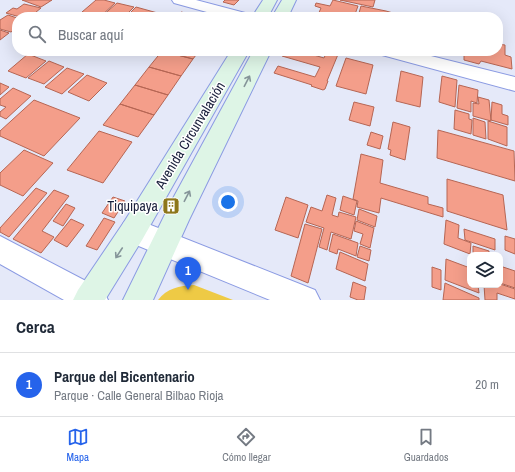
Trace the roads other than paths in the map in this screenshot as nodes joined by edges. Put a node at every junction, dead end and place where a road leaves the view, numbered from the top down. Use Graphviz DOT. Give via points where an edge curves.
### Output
graph roads {
  1 [pos="179,0"];
  2 [pos="270,0"];
  3 [pos="289,0"];
  4 [pos="224,12"];
  5 [pos="263,12"];
  6 [pos="283,12"];
  7 [pos="237,56"];
  8 [pos="259,56"];
  9 [pos="407,56"];
  10 [pos="515,84"];
  11 [pos="133,231"];
  12 [pos="164,244"];
  13 [pos="0,249"];
  14 [pos="90,299"];
  15 [pos="138,300"];
  16 [pos="305,300"];
  1 -- 4 [label="street"];
  2 -- 5 [label="main road"];
  3 -- 6 [label="main road"];
  7 -- 11 [label="main road, Avenida Circunvalación"];
  12 -- 8 [label="main road, Avenida Circunvalación, one-way"];
  9 -- 10 [label="street"];
  11 -- 12 [label="street"];
  11 -- 14 [label="main road, Avenida Circunvalación, one-way"];
  12 -- 15 [label="main road, Avenida Circunvalación"];
  12 -- 16 [label="street"];
  13 -- 14 [label="street"];
}
